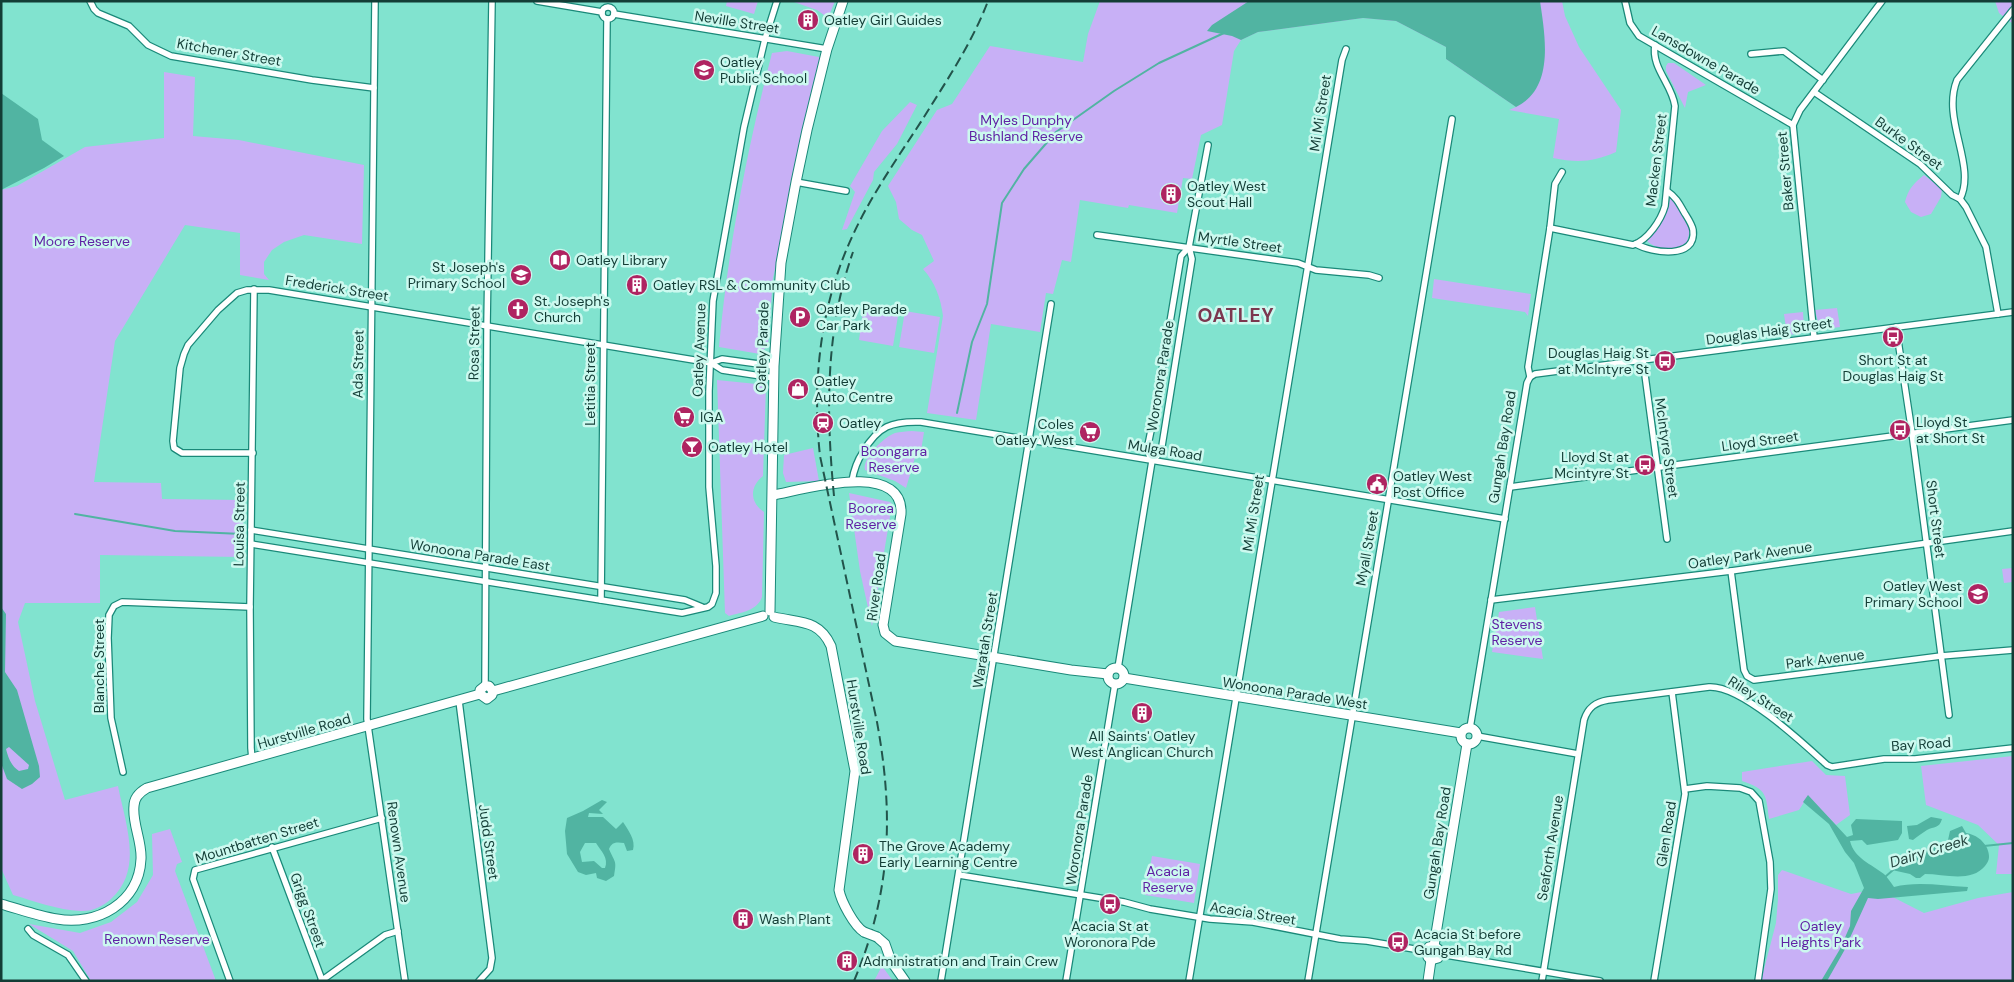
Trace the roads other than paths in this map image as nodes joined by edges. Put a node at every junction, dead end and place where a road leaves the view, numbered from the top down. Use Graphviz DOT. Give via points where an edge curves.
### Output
graph roads {
  1 [pos="90,1"];
  2 [pos="375,1"];
  3 [pos="492,1"];
  4 [pos="537,1"];
  5 [pos="614,1"];
  6 [pos="777,1"];
  7 [pos="843,1"];
  8 [pos="1625,1"];
  9 [pos="1882,1"];
  10 [pos="611,8"];
  11 [pos="2013,10"];
  12 [pos="602,12"];
  13 [pos="614,14"];
  14 [pos="2010,16"];
  15 [pos="607,19"];
  16 [pos="765,39"];
  17 [pos="1655,45"];
  18 [pos="827,49"];
  19 [pos="1346,49"];
  20 [pos="1752,54"];
  21 [pos="1823,80"];
  22 [pos="374,88"];
  23 [pos="1814,92"];
  24 [pos="1452,119"];
  25 [pos="1793,125"];
  26 [pos="1208,145"];
  27 [pos="1562,172"];
  28 [pos="796,182"];
  29 [pos="846,191"];
  30 [pos="1667,191"];
  31 [pos="1960,199"];
  32 [pos="1550,228"];
  33 [pos="1097,234"];
  34 [pos="1636,244"];
  35 [pos="1189,247"];
  36 [pos="1308,267"];
  37 [pos="1379,278"];
  38 [pos="254,289"];
  39 [pos="1052,304"];
  40 [pos="1173,304"];
  41 [pos="1184,306"];
  42 [pos="372,307"];
  43 [pos="2013,312"];
  44 [pos="1998,314"];
  45 [pos="487,326"];
  46 [pos="1896,327"];
  47 [pos="1814,337"];
  48 [pos="1166,343"];
  49 [pos="603,344"];
  50 [pos="1178,345"];
  51 [pos="1643,360"];
  52 [pos="711,363"];
  53 [pos="774,366"];
  54 [pos="1530,377"];
  55 [pos="774,378"];
  56 [pos="1156,406"];
  57 [pos="1168,408"];
  58 [pos="2013,420"];
  59 [pos="1912,433"];
  60 [pos="1029,441"];
  61 [pos="253,453"];
  62 [pos="1152,461"];
  63 [pos="1657,468"];
  64 [pos="1271,480"];
  65 [pos="852,481"];
  66 [pos="1510,487"];
  67 [pos="773,495"];
  68 [pos="1389,499"];
  69 [pos="1505,518"];
  70 [pos="251,530"];
  71 [pos="2013,531"];
  72 [pos="1666,539"];
  73 [pos="1926,543"];
  74 [pos="251,544"];
  75 [pos="368,549"];
  76 [pos="368,564"];
  77 [pos="485,568"];
  78 [pos="1731,571"];
  79 [pos="485,581"];
  80 [pos="601,586"];
  81 [pos="601,600"];
  82 [pos="1491,600"];
  83 [pos="250,607"];
  84 [pos="703,608"];
  85 [pos="769,615"];
  86 [pos="2013,650"];
  87 [pos="1941,656"];
  88 [pos="995,658"];
  89 [pos="1118,668"];
  90 [pos="1108,674"];
  91 [pos="1124,678"];
  92 [pos="1115,684"];
  93 [pos="486,690"];
  94 [pos="1672,692"];
  95 [pos="1236,697"];
  96 [pos="459,702"];
  97 [pos="1352,716"];
  98 [pos="1949,716"];
  99 [pos="1584,720"];
  100 [pos="368,727"];
  101 [pos="1470,728"];
  102 [pos="1461,733"];
  103 [pos="1477,736"];
  104 [pos="1467,744"];
  105 [pos="2013,748"];
  106 [pos="1578,754"];
  107 [pos="252,759"];
  108 [pos="1832,767"];
  109 [pos="123,772"];
  110 [pos="1685,789"];
  111 [pos="382,818"];
  112 [pos="272,847"];
  113 [pos="959,875"];
  114 [pos="1081,895"];
  115 [pos="1,904"];
  116 [pos="1200,917"];
  117 [pos="28,929"];
  118 [pos="398,931"];
  119 [pos="1316,935"];
  120 [pos="1433,950"];
  121 [pos="1543,972"];
  122 [pos="86,981"];
  123 [pos="230,981"];
  124 [pos="322,981"];
  125 [pos="404,981"];
  126 [pos="479,981"];
  127 [pos="905,981"];
  128 [pos="942,981"];
  129 [pos="1066,981"];
  130 [pos="1189,981"];
  131 [pos="1308,981"];
  132 [pos="1428,981"];
  133 [pos="1542,981"];
  134 [pos="1600,981"];
  135 [pos="1654,981"];
  136 [pos="1758,981"];
  1 -- 22 [label="street, Kitchener Street" via="102,16 129,26 148,45 172,56"];
  2 -- 22 [label="street, Ada Street"];
  3 -- 45 [label="street, Rosa Street"];
  4 -- 12 [label="street"];
  5 -- 10 [label="street"];
  6 -- 16 [label="street, Oatley Avenue"];
  7 -- 18 [label="street, Oatley Parade"];
  8 -- 17 [label="street, Lansdowne Parade" via="1632,27 1639,36"];
  9 -- 21 [label="street, Baker Street"];
  10 -- 12 [label="street"];
  10 -- 13 [label="street"];
  11 -- 14 [label="street"];
  12 -- 15 [label="street"];
  13 -- 15 [label="street"];
  13 -- 16 [label="street, Neville Street"];
  14 -- 31 [label="street" via="1957,80 1953,90 1952,112 1964,178"];
  15 -- 49 [label="street, Letitia Street"];
  16 -- 18 [label="street, Neville Street"];
  16 -- 52 [label="street, Oatley Avenue" via="744,127 714,291"];
  17 -- 25 [label="street, Lansdowne Parade"];
  17 -- 30 [label="street, Macken Street" via="1656,61 1675,106"];
  18 -- 28 [label="street, Oatley Parade"];
  19 -- 36 [label="street, Mi Mi Street"];
  20 -- 21 [label="street" via="1784,51"];
  21 -- 23 [label="street, Baker Street"];
  22 -- 42 [label="street, Ada Street"];
  23 -- 25 [label="street, Baker Street" via="1797,114"];
  23 -- 31 [label="street, Burke Street" via="1926,169"];
  24 -- 68 [label="street, Myall Street"];
  25 -- 47 [label="street, Baker Street"];
  26 -- 35 [label="street, Woronora Parade"];
  27 -- 32 [label="street, Gungah Bay Road" via="1555,184"];
  28 -- 29 [label="street"];
  28 -- 53 [label="street, Oatley Parade" via="778,289"];
  30 -- 34 [label="street, Macken Street" via="1659,220"];
  30 -- 34 [label="street" via="1676,197 1692,227 1690,244 1674,252 1647,249"];
  31 -- 44 [label="street, Burke Street" via="1986,247"];
  32 -- 34 [label="street"];
  32 -- 54 [label="street, Gungah Bay Road" via="1528,367"];
  33 -- 35 [label="street, Myrtle Street"];
  35 -- 36 [label="street, Myrtle Street"];
  35 -- 40 [label="street" via="1181,256"];
  35 -- 41 [label="street, Woronora Parade" via="1192,259"];
  36 -- 37 [label="street, Myrtle Street"];
  36 -- 64 [label="street, Mi Mi Street"];
  38 -- 42 [label="street, Frederick Street"];
  38 -- 61 [label="street, Louisa Street"];
  38 -- 61 [label="street" via="240,292 218,310 186,350 179,374 173,442 174,448 182,453"];
  39 -- 60 [label="street, Waratah Street"];
  40 -- 41 [label="street"];
  40 -- 48 [label="street"];
  41 -- 50 [label="street, Woronora Parade"];
  42 -- 45 [label="street, Frederick Street"];
  42 -- 75 [label="street, Ada Street"];
  43 -- 44 [label="street, Douglas Haig Street"];
  44 -- 46 [label="street, Douglas Haig Street"];
  45 -- 49 [label="street, Frederick Street"];
  45 -- 77 [label="street, Rosa Street"];
  46 -- 47 [label="street, Douglas Haig Street"];
  46 -- 59 [label="street, Short Street"];
  47 -- 51 [label="street, Douglas Haig Street"];
  48 -- 50 [label="street"];
  48 -- 56 [label="street"];
  49 -- 52 [label="street, Frederick Street"];
  49 -- 80 [label="street, Letitia Street"];
  50 -- 57 [label="street, Woronora Parade"];
  51 -- 54 [label="street, Douglas Haig Street"];
  51 -- 63 [label="street, McIntyre Street"];
  52 -- 53 [label="street, Frederick Street" via="722,359"];
  52 -- 55 [label="street, Frederick Street" via="722,370"];
  52 -- 84 [label="street, Oatley Avenue" via="709,487 716,587 712,604"];
  53 -- 55 [label="street, Oatley Parade"];
  54 -- 66 [label="street, Gungah Bay Road"];
  55 -- 67 [label="street, Oatley Parade"];
  56 -- 57 [label="street"];
  56 -- 62 [label="street" via="1146,450"];
  57 -- 62 [label="street, Woronora Parade" via="1161,452"];
  58 -- 59 [label="street, Lloyd Street"];
  59 -- 63 [label="street, Lloyd Street"];
  59 -- 73 [label="street, Short Street"];
  60 -- 62 [label="street, Mulga Road"];
  60 -- 65 [label="street, Mulga Road" via="921,422 898,423 880,430 872,438 855,467"];
  60 -- 88 [label="street, Waratah Street"];
  61 -- 70 [label="street, Louisa Street"];
  62 -- 64 [label="street, Mulga Road"];
  62 -- 89 [label="street, Woronora Parade"];
  63 -- 66 [label="street, Lloyd Street"];
  63 -- 72 [label="street, McIntyre Street"];
  64 -- 68 [label="street, Mulga Road"];
  64 -- 95 [label="street, Mi Mi Street"];
  65 -- 67 [label="street, River Road"];
  65 -- 88 [label="street, River Road" via="890,489 901,503 883,622 886,633 895,641"];
  66 -- 69 [label="street, Gungah Bay Road"];
  67 -- 85 [label="street, Oatley Parade"];
  68 -- 69 [label="street, Mulga Road"];
  68 -- 97 [label="street, Myall Street"];
  69 -- 82 [label="street, Gungah Bay Road"];
  70 -- 74 [label="street, Louisa Street"];
  70 -- 75 [label="street, Wonoona Parade East"];
  71 -- 73 [label="street, Oatley Park Avenue"];
  73 -- 78 [label="street, Oatley Park Avenue"];
  73 -- 87 [label="street, Short Street"];
  74 -- 76 [label="street, Wonoona Parade East"];
  74 -- 83 [label="street, Louisa Street"];
  75 -- 76 [label="street, Ada Street"];
  75 -- 77 [label="street, Wonoona Parade East"];
  76 -- 79 [label="street, Wonoona Parade East"];
  76 -- 100 [label="street, Ada Street"];
  77 -- 79 [label="street, Rosa Street"];
  77 -- 80 [label="street, Wonoona Parade East"];
  78 -- 82 [label="street, Oatley Park Avenue"];
  78 -- 87 [label="street, Park Avenue" via="1744,670 1750,679"];
  79 -- 81 [label="street, Wonoona Parade East"];
  79 -- 93 [label="street, Rosa Street"];
  80 -- 81 [label="street, Letitia Street"];
  80 -- 84 [label="street, Wonoona Parade East" via="685,600"];
  81 -- 84 [label="street, Wonoona Parade East" via="682,613"];
  82 -- 101 [label="street, Gungah Bay Road"];
  83 -- 107 [label="street, Louisa Street"];
  83 -- 109 [label="street, Blanche Street" via="122,602 114,606 109,616 108,638 110,718"];
  85 -- 93 [label="street, Hurstville Road"];
  85 -- 127 [label="street, Hurstville Road, bridge" via="811,624 824,634 831,646 855,771 838,890 859,928 883,942 891,962"];
  86 -- 87 [label="street, Park Avenue"];
  87 -- 98 [label="street, Short Street"];
  88 -- 90 [label="street"];
  88 -- 113 [label="street, Waratah Street"];
  89 -- 90 [label="street"];
  89 -- 91 [label="street" via="1124,672"];
  90 -- 92 [label="street"];
  91 -- 92 [label="street"];
  91 -- 95 [label="street, Wonoona Parade West"];
  92 -- 114 [label="street, Woronora Parade"];
  93 -- 96 [label="street, Hurstville Road"];
  94 -- 99 [label="street, Riley Street" via="1602,701 1589,709"];
  94 -- 108 [label="street, Riley Street" via="1713,687 1726,689 1783,725"];
  94 -- 110 [label="street, Glen Road"];
  95 -- 97 [label="street, Wonoona Parade West"];
  95 -- 116 [label="street, Mi Mi Street"];
  96 -- 100 [label="street, Hurstville Road"];
  96 -- 126 [label="street, Judd Street" via="492,958 488,972"];
  97 -- 102 [label="street, Wonoona Parade West"];
  97 -- 119 [label="street, Myall Street"];
  99 -- 106 [label="street, Seaforth Avenue"];
  100 -- 107 [label="street, Hurstville Road"];
  100 -- 111 [label="street, Renown Avenue"];
  101 -- 102 [label="street"];
  101 -- 103 [label="street"];
  102 -- 104 [label="street"];
  103 -- 104 [label="street" via="1475,742"];
  103 -- 106 [label="street"];
  104 -- 120 [label="street, Gungah Bay Road"];
  105 -- 108 [label="street, Bay Road" via="1915,759 1884,759"];
  106 -- 121 [label="street, Seaforth Avenue"];
  107 -- 115 [label="street, Hurstville Road" via="146,788 137,797 134,809 140,838 140,872 130,892 115,908 93,918 73,920 56,919"];
  110 -- 135 [label="street, Glen Road"];
  110 -- 136 [label="street" via="1707,786 1740,788 1751,792 1759,801 1772,889"];
  111 -- 112 [label="street, Mountbatten Street"];
  111 -- 118 [label="street, Renown Avenue"];
  112 -- 123 [label="street, Mountbatten Street" via="197,868 193,873"];
  112 -- 124 [label="street, Grigg Street"];
  113 -- 114 [label="street, Acacia Street"];
  113 -- 128 [label="street, Waratah Street"];
  114 -- 116 [label="street, Acacia Street"];
  114 -- 129 [label="street, Woronora Parade"];
  116 -- 119 [label="street, Acacia Street" via="1253,922"];
  116 -- 130 [label="street, Mi Mi Street"];
  117 -- 122 [label="street" via="70,957"];
  118 -- 124 [label="street" via="385,935"];
  118 -- 125 [label="street, Renown Avenue"];
  119 -- 120 [label="street, Acacia Street"];
  119 -- 131 [label="street, Myall Street"];
  120 -- 121 [label="street, Acacia Street"];
  120 -- 132 [label="street" via="1438,958 1432,960"];
  121 -- 133 [label="street, Seaforth Avenue"];
  121 -- 134 [label="street, Acacia Street"];
}
